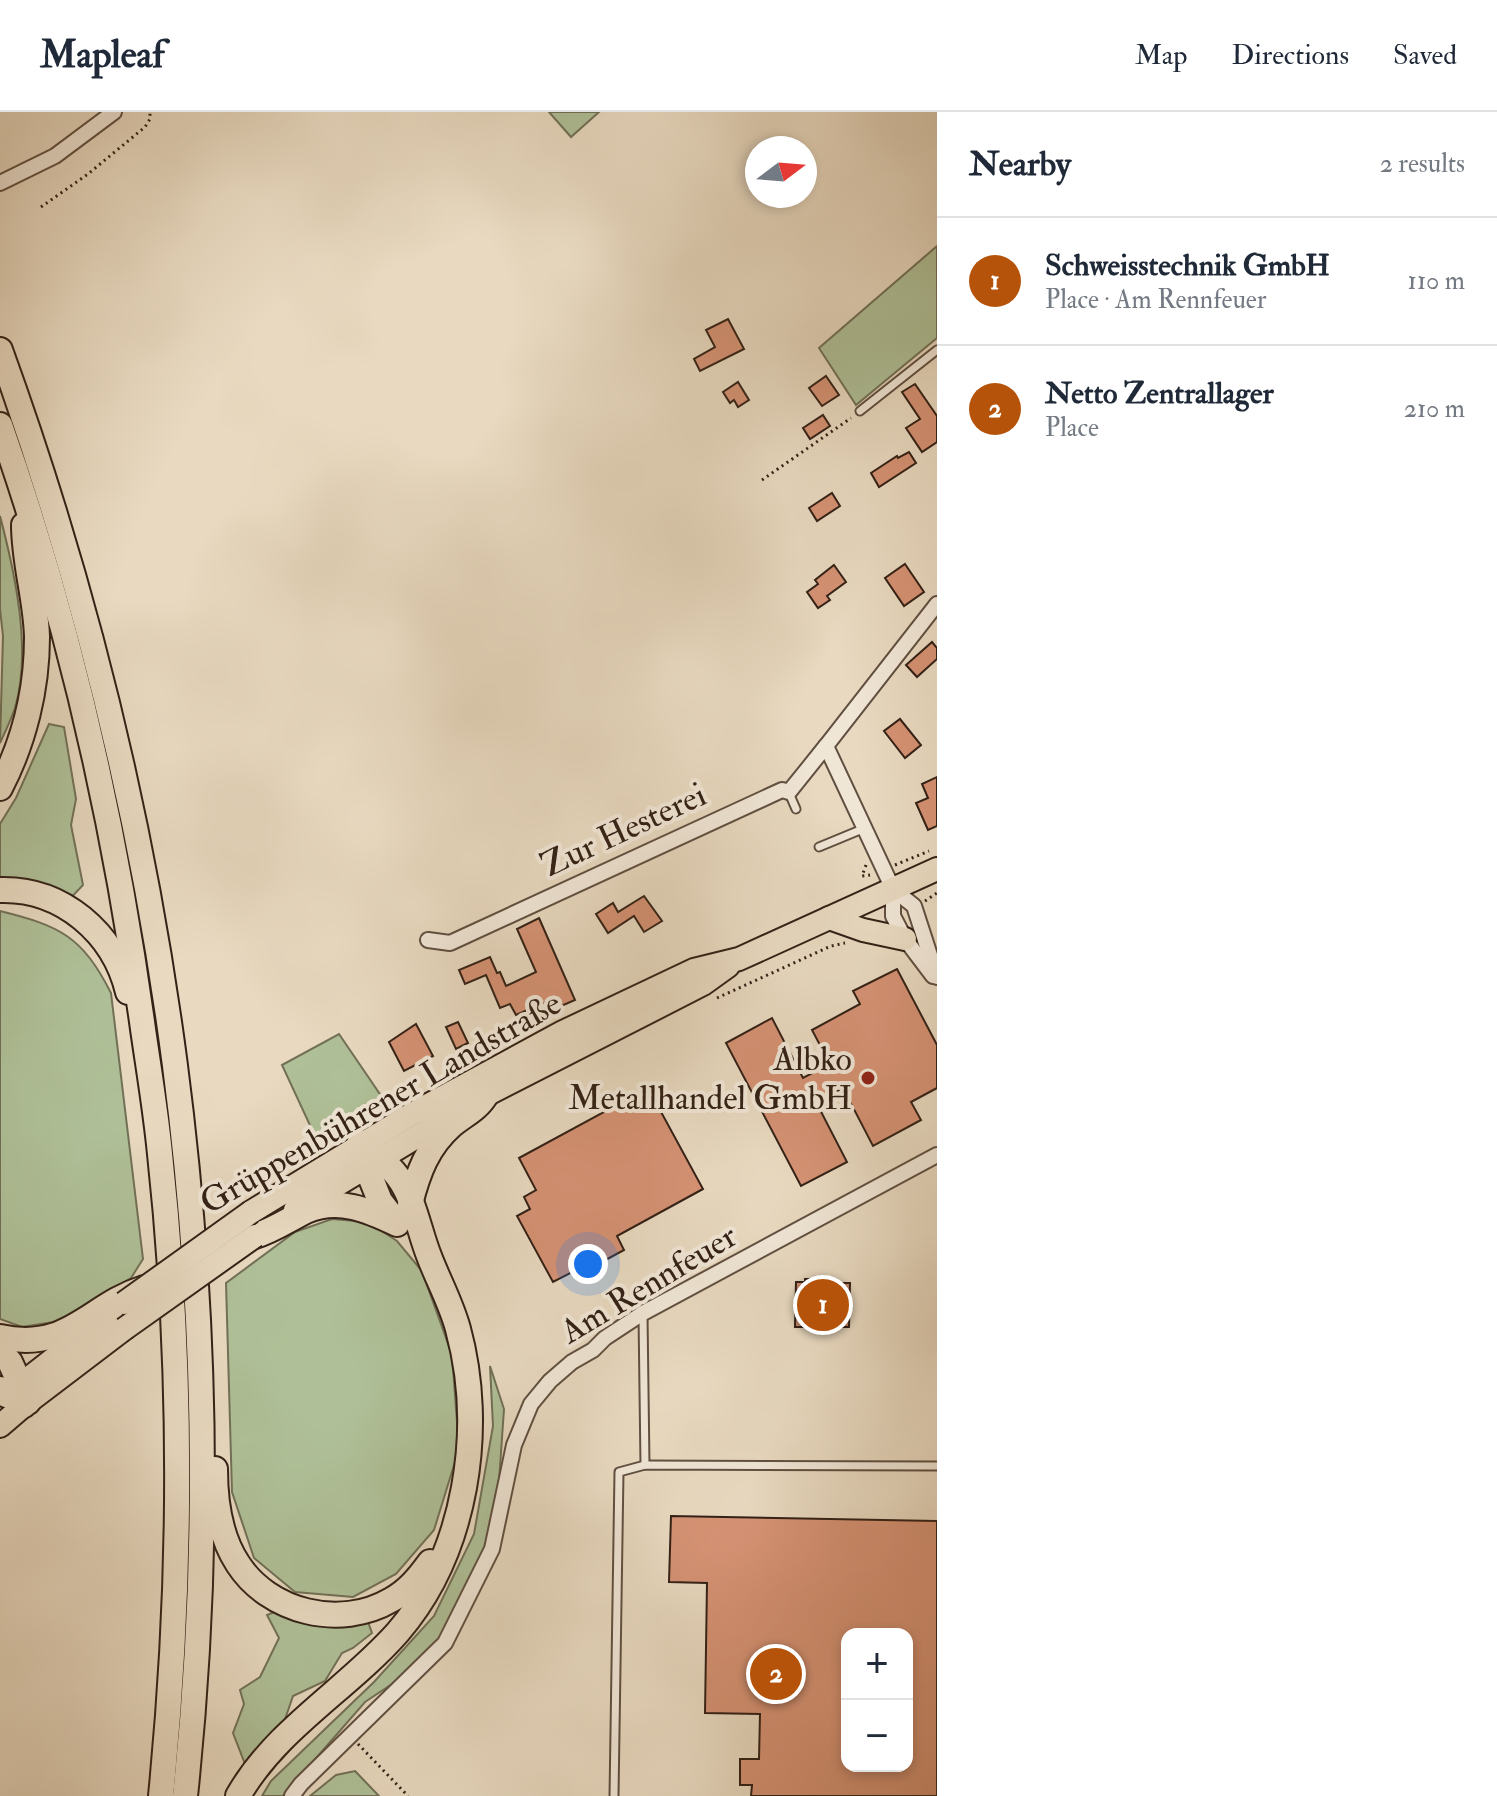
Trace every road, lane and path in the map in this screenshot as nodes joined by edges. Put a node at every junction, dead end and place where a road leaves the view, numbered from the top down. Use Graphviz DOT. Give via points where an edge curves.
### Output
graph roads {
  1 [pos="114,112"];
  2 [pos="150,112"];
  3 [pos="0,183"];
  4 [pos="41,207"];
  5 [pos="0,350"];
  6 [pos="937,350"];
  7 [pos="860,411"];
  8 [pos="0,425"];
  9 [pos="762,480"];
  10 [pos="24,499"];
  11 [pos="937,604"];
  12 [pos="826,746"];
  13 [pos="0,788"];
  14 [pos="789,792"];
  15 [pos="796,809"];
  16 [pos="865,828"];
  17 [pos="819,847"];
  18 [pos="937,869"];
  19 [pos="893,889"];
  20 [pos="0,890"];
  21 [pos="937,893"];
  22 [pos="929,899"];
  23 [pos="829,918"];
  24 [pos="905,939"];
  25 [pos="428,940"];
  26 [pos="848,943"];
  27 [pos="739,959"];
  28 [pos="937,980"];
  29 [pos="715,999"];
  30 [pos="486,1095"];
  31 [pos="153,1101"];
  32 [pos="367,1153"];
  33 [pos="937,1155"];
  34 [pos="404,1214"];
  35 [pos="253,1224"];
  36 [pos="130,1295"];
  37 [pos="643,1313"];
  38 [pos="0,1337"];
  39 [pos="0,1351"];
  40 [pos="13,1396"];
  41 [pos="201,1404"];
  42 [pos="0,1426"];
  43 [pos="645,1465"];
  44 [pos="937,1466"];
  45 [pos="456,1519"];
  46 [pos="351,1736"];
  47 [pos="161,1796"];
  48 [pos="185,1796"];
  49 [pos="238,1796"];
  50 [pos="292,1796"];
  51 [pos="408,1796"];
  52 [pos="614,1796"];
  1 -- 3 [label="street" via="55,156"];
  2 -- 4 [label="path" via="145,127"];
  5 -- 41 [label="highway" via="71,561 150,894 185,1143"];
  6 -- 7 [label="lane"];
  7 -- 9 [label="path"];
  8 -- 10 [label="highway"];
  10 -- 13 [label="highway" via="24,550 37,636 34,679 26,724"];
  10 -- 31 [label="highway" via="47,567 103,792 126,907"];
  11 -- 12 [label="street"];
  12 -- 14 [label="street"];
  12 -- 16 [label="street"];
  14 -- 15 [label="lane"];
  14 -- 25 [label="street, Zur Hesterei" via="768,796 450,943"];
  16 -- 17 [label="lane"];
  16 -- 19 [label="street"];
  18 -- 19 [label="main road, Grüppenbührener Landstraße"];
  19 -- 23 [label="main road, Grüppenbührener Landstraße"];
  19 -- 24 [label="street" via="893,916"];
  19 -- 28 [label="street" via="914,906"];
  20 -- 31 [label="highway" via="18,889 58,902 102,937 125,980 141,1084"];
  21 -- 22 [label="path"];
  23 -- 24 [label="main road"];
  23 -- 27 [label="main road, Grüppenbührener Landstraße"];
  24 -- 28 [label="street"];
  26 -- 29 [label="path"];
  27 -- 30 [label="main road, Grüppenbührener Landstraße" via="703,984"];
  27 -- 32 [label="main road, Grüppenbührener Landstraße" via="694,970 563,1032"];
  30 -- 32 [label="main road, Grüppenbührener Landstraße"];
  30 -- 34 [label="highway" via="480,1106 434,1143"];
  31 -- 47 [label="highway" via="175,1383 174,1589"];
  32 -- 34 [label="highway" via="380,1201"];
  32 -- 35 [label="main road, Grüppenbührener Landstraße"];
  33 -- 37 [label="street, Am Rennfeuer"];
  34 -- 35 [label="highway" via="325,1206 273,1231"];
  34 -- 45 [label="highway" via="429,1257 457,1327 465,1363 469,1455"];
  35 -- 36 [label="main road, Grüppenbührener Landstraße, bridge"];
  35 -- 40 [label="main road, Grüppenbührener Landstraße, bridge" via="124,1329"];
  36 -- 38 [label="highway" via="53,1336"];
  36 -- 40 [label="main road, Grüppenbührener Landstraße"];
  37 -- 43 [label="lane"];
  37 -- 46 [label="street, Am Rennfeuer" via="572,1362 531,1404 514,1445 492,1549 445,1643"];
  39 -- 40 [label="highway" via="10,1362"];
  40 -- 42 [label="main road, Grüppenbührener Landstraße"];
  41 -- 45 [label="highway" via="215,1431 215,1476 226,1539 258,1587 285,1605 314,1614 345,1614 391,1600 431,1562"];
  41 -- 48 [label="highway" via="197,1637"];
  43 -- 44 [label="lane"];
  43 -- 52 [label="lane" via="619,1472"];
  45 -- 49 [label="highway" via="441,1562 399,1631 290,1732"];
  46 -- 50 [label="street, Am Rennfeuer"];
  46 -- 51 [label="path"];
}
